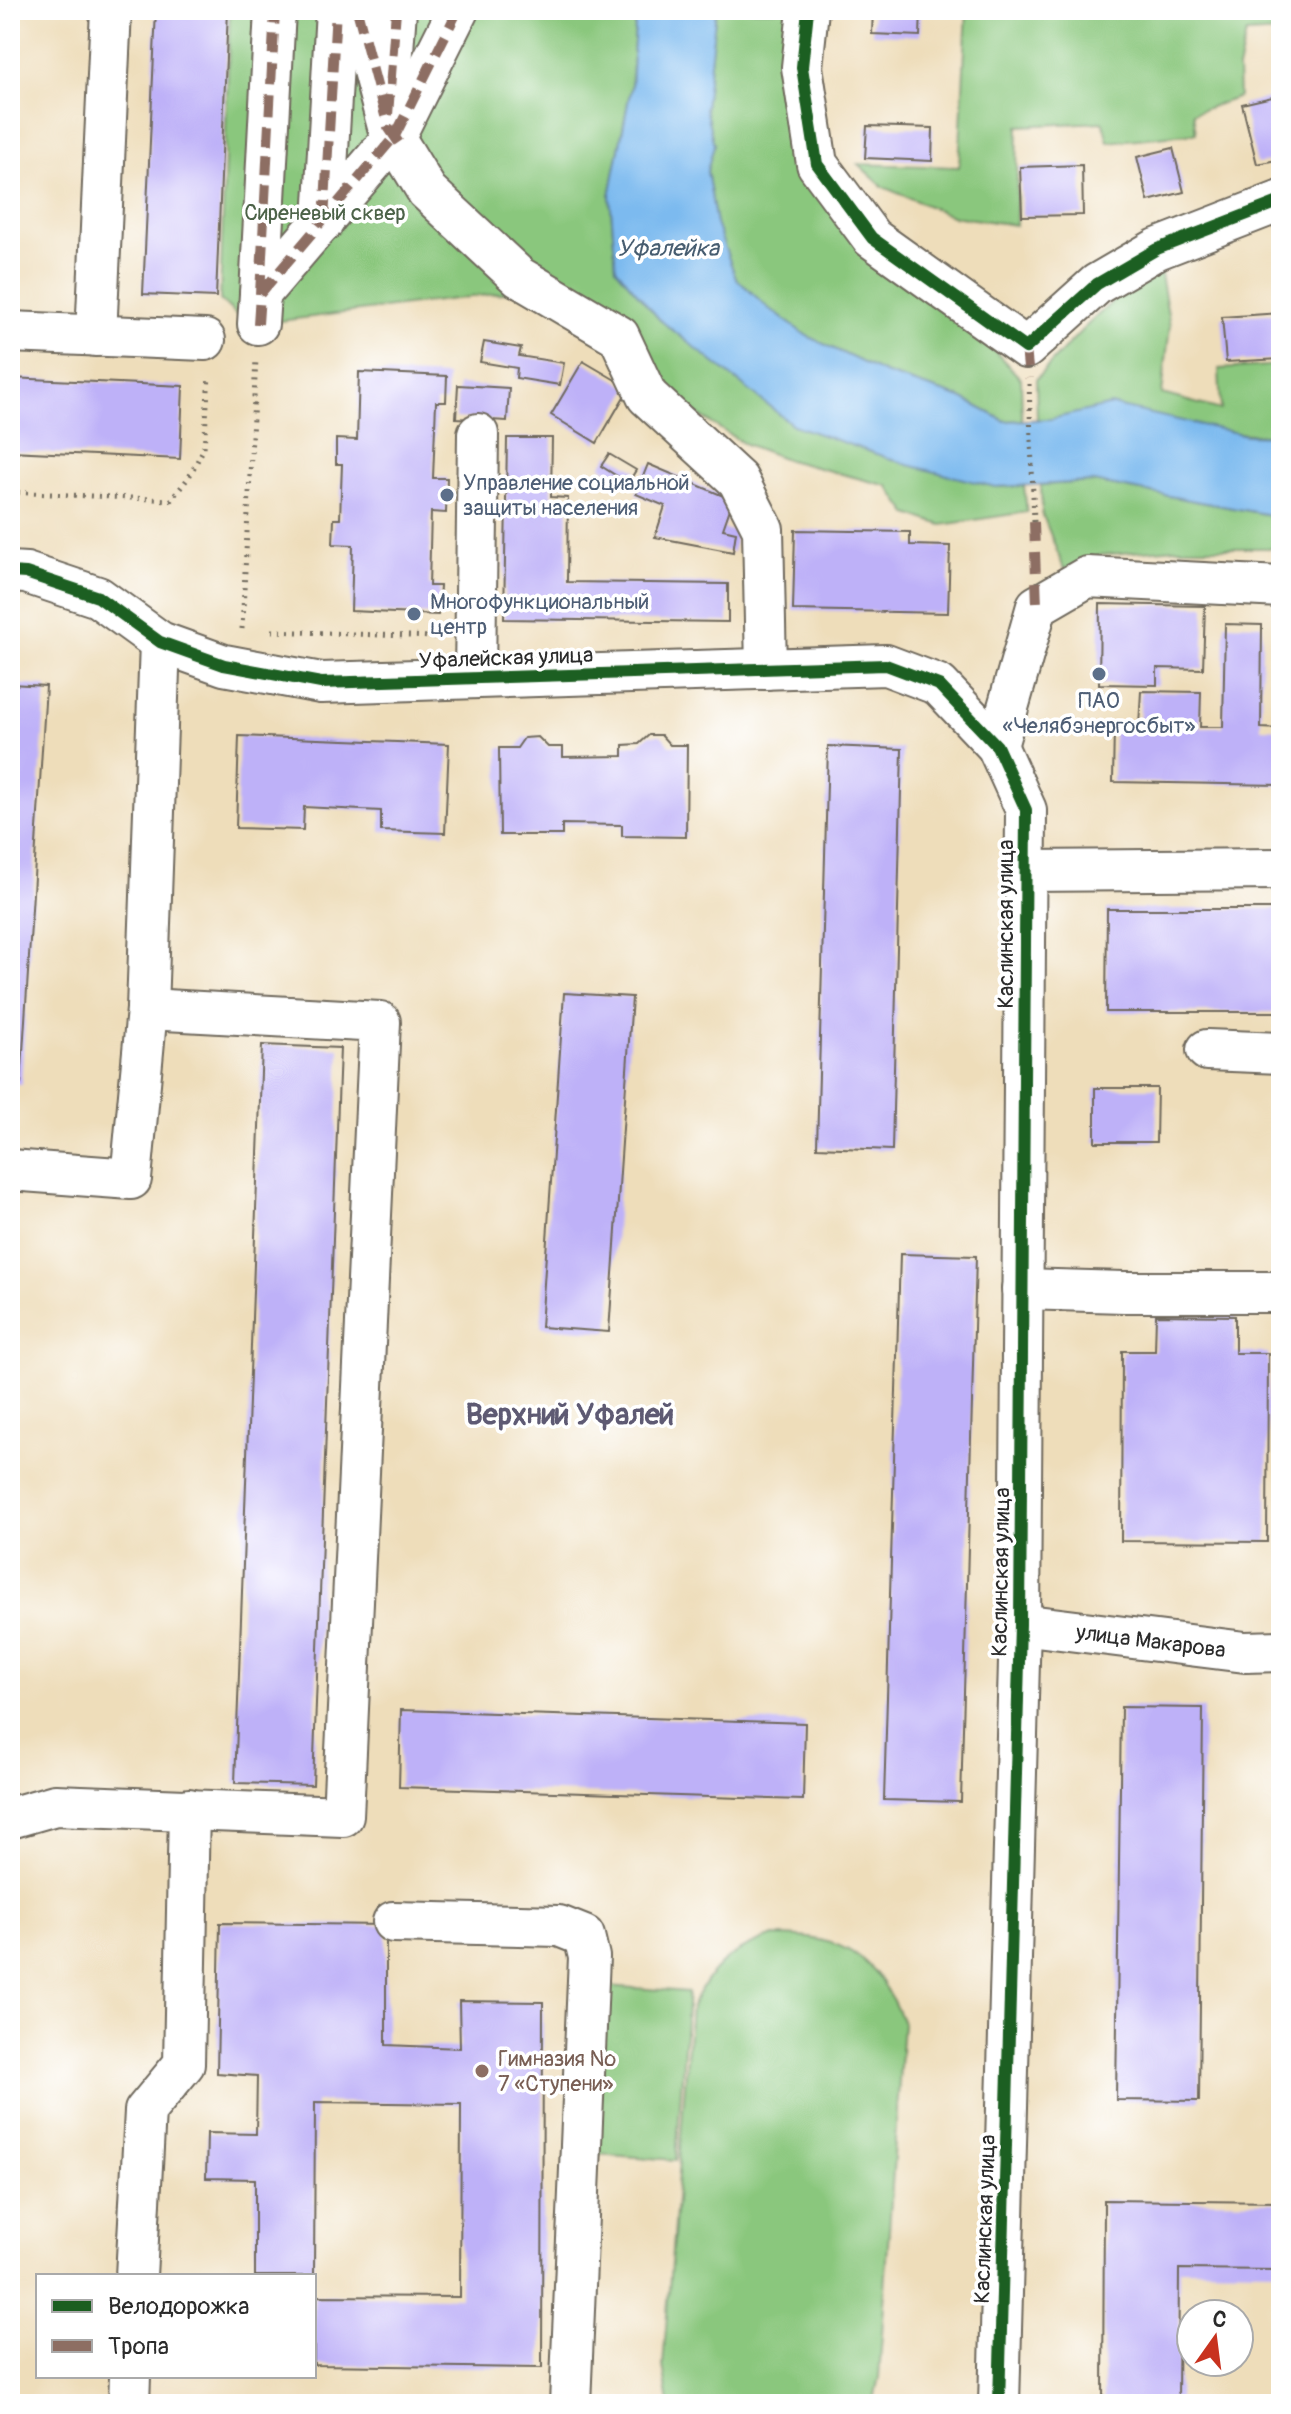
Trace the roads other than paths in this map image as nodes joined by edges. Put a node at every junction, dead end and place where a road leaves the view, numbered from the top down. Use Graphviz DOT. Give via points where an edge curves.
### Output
graph roads {
  1 [pos="111,10"];
  2 [pos="275,10"];
  3 [pos="336,10"];
  4 [pos="357,10"];
  5 [pos="396,10"];
  6 [pos="458,10"];
  7 [pos="808,10"];
  8 [pos="395,136"];
  9 [pos="1281,201"];
  10 [pos="324,221"];
  11 [pos="10,332"];
  12 [pos="96,336"];
  13 [pos="205,340"];
  14 [pos="478,434"];
  15 [pos="10,572"];
  16 [pos="1281,587"];
  17 [pos="160,642"];
  18 [pos="766,669"];
  19 [pos="475,678"];
  20 [pos="997,746"];
  21 [pos="1281,869"];
  22 [pos="1025,871"];
  23 [pos="147,1009"];
  24 [pos="1207,1050"];
  25 [pos="1281,1053"];
  26 [pos="10,1170"];
  27 [pos="1022,1289"];
  28 [pos="1281,1292"];
  29 [pos="1020,1624"];
  30 [pos="1281,1651"];
  31 [pos="189,1809"];
  32 [pos="10,1818"];
  33 [pos="393,1922"];
  34 [pos="136,2274"];
  35 [pos="130,2378"];
  36 [pos="129,2404"];
  37 [pos="570,2404"];
  38 [pos="999,2404"];
  1 -- 12 [label="street"];
  2 -- 10 [label="street" via="259,309"];
  3 -- 10 [label="street"];
  4 -- 8 [label="street"];
  5 -- 8 [label="street"];
  6 -- 8 [label="street"];
  7 -- 9 [label="street" via="802,67 817,164 872,238 1026,348 1097,284 1157,249"];
  8 -- 10 [label="street"];
  8 -- 18 [label="street" via="427,191 519,277 619,336 647,396 738,480 763,529"];
  11 -- 12 [label="street"];
  12 -- 13 [label="street"];
  14 -- 19 [label="street"];
  15 -- 17 [label="street, Уфалейская улица" via="98,597"];
  16 -- 20 [label="street" via="1087,577 1037,606"];
  17 -- 19 [label="street, Уфалейская улица" via="224,665 321,683"];
  17 -- 23 [label="street"];
  18 -- 19 [label="street, Уфалейская улица"];
  18 -- 20 [label="street, Уфалейская улица" via="886,665 939,685"];
  20 -- 22 [label="street, Каслинская улица" via="1026,810"];
  21 -- 22 [label="street"];
  22 -- 27 [label="street, Каслинская улица"];
  23 -- 26 [label="street" via="131,1179"];
  23 -- 31 [label="street" via="380,1022 343,1816"];
  24 -- 25 [label="street"];
  27 -- 28 [label="street"];
  27 -- 29 [label="street, Каслинская улица"];
  29 -- 30 [label="street, улица Макарова" via="1245,1652"];
  29 -- 38 [label="street, Каслинская улица"];
  31 -- 32 [label="street" via="55,1805"];
  31 -- 34 [label="street" via="184,2064 145,2111"];
  33 -- 37 [label="street" via="559,1926 584,1936 589,1957"];
  35 -- 36 [label="street"];
}
